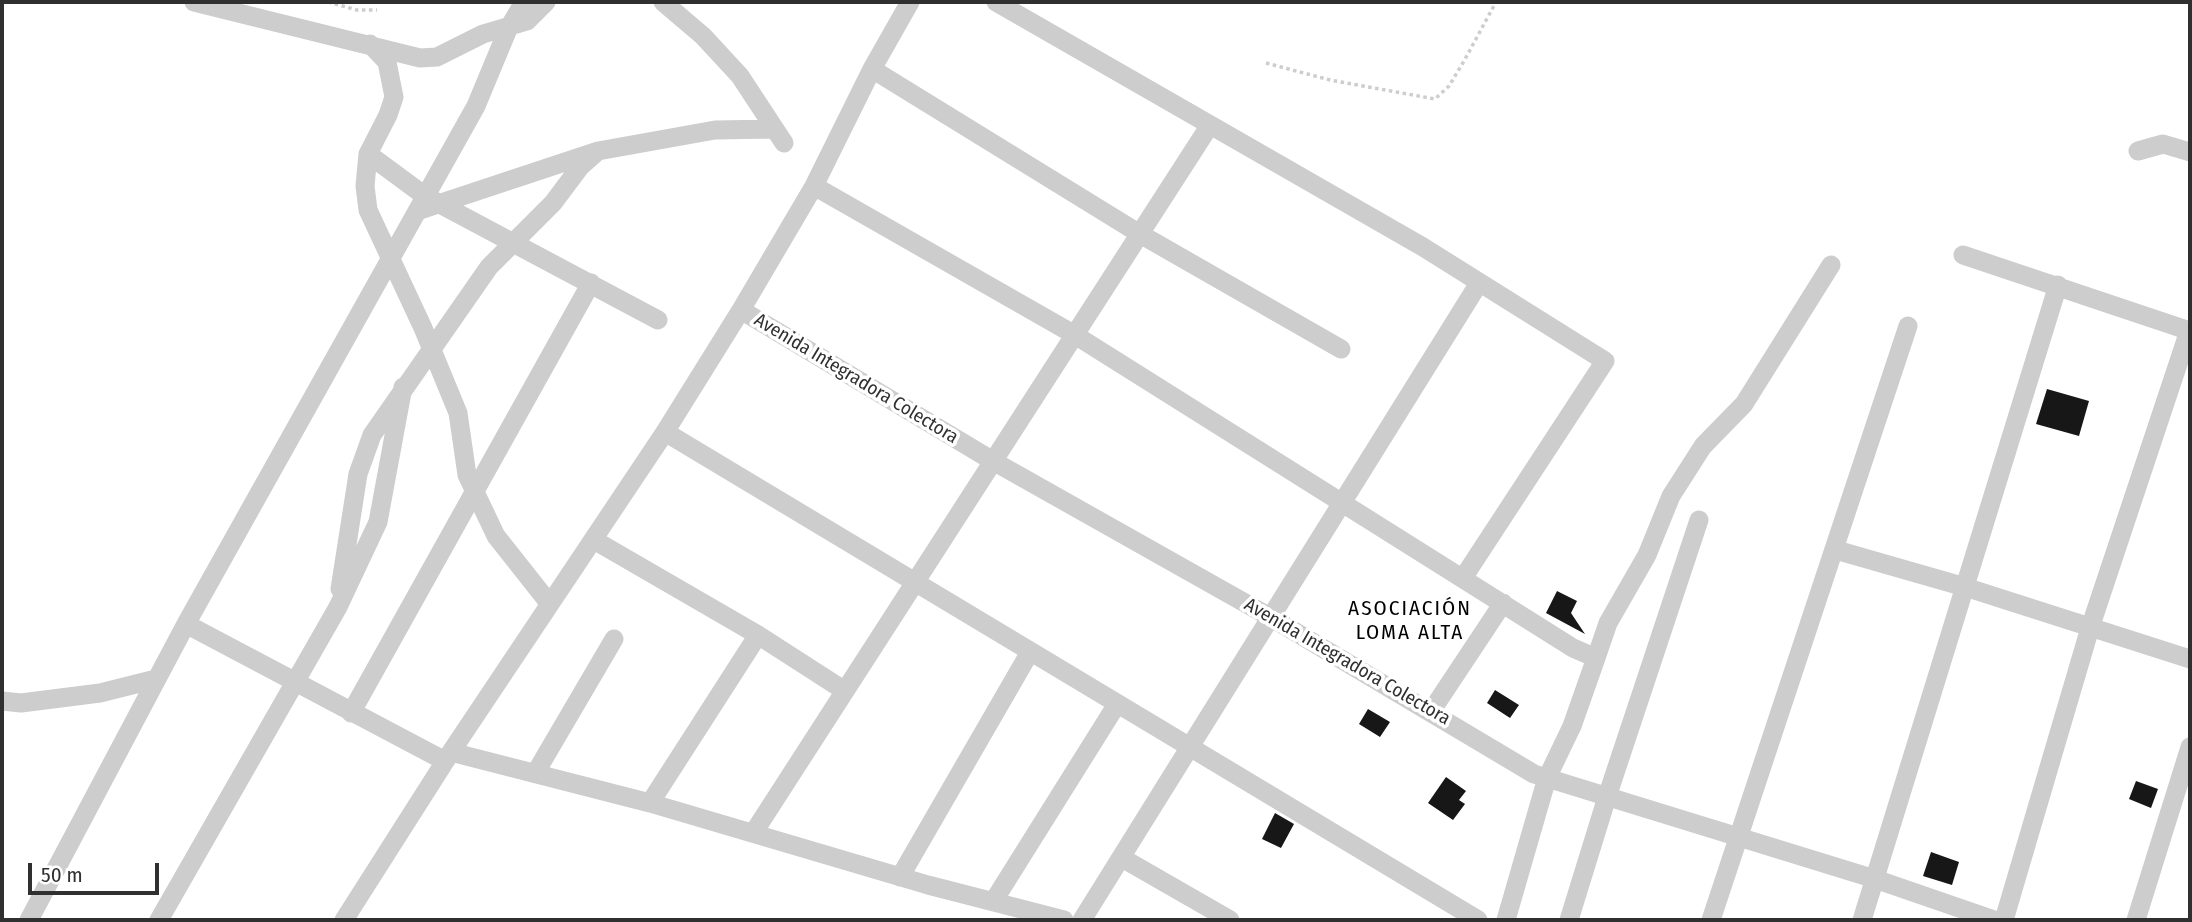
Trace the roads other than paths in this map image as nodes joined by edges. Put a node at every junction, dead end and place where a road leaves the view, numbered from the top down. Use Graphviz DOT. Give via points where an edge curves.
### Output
graph roads {
  1 [pos="194,2"];
  2 [pos="524,2"];
  3 [pos="546,2"];
  4 [pos="663,2"];
  5 [pos="910,2"];
  6 [pos="996,2"];
  7 [pos="508,29"];
  8 [pos="370,44"];
  9 [pos="872,69"];
  10 [pos="1210,125"];
  11 [pos="2138,151"];
  12 [pos="598,152"];
  13 [pos="2190,152"];
  14 [pos="368,154"];
  15 [pos="814,186"];
  16 [pos="427,204"];
  17 [pos="1140,234"];
  18 [pos="513,242"];
  19 [pos="1963,255"];
  20 [pos="391,258"];
  21 [pos="1831,265"];
  22 [pos="591,283"];
  23 [pos="1479,283"];
  24 [pos="2058,285"];
  25 [pos="741,310"];
  26 [pos="658,320"];
  27 [pos="1908,326"];
  28 [pos="2190,331"];
  29 [pos="1075,335"];
  30 [pos="432,348"];
  31 [pos="1340,349"];
  32 [pos="403,387"];
  33 [pos="665,432"];
  34 [pos="993,461"];
  35 [pos="475,492"];
  36 [pos="1344,502"];
  37 [pos="1699,520"];
  38 [pos="594,540"];
  39 [pos="1836,550"];
  40 [pos="1463,578"];
  41 [pos="917,584"];
  42 [pos="1965,587"];
  43 [pos="549,603"];
  44 [pos="1503,603"];
  45 [pos="338,607"];
  46 [pos="1272,618"];
  47 [pos="186,624"];
  48 [pos="2090,628"];
  49 [pos="758,635"];
  50 [pos="614,639"];
  51 [pos="1030,652"];
  52 [pos="1595,658"];
  53 [pos="2190,659"];
  54 [pos="156,679"];
  55 [pos="293,681"];
  56 [pos="845,691"];
  57 [pos="5,701"];
  58 [pos="1117,704"];
  59 [pos="1432,710"];
  60 [pos="351,713"];
  61 [pos="2190,747"];
  62 [pos="1190,749"];
  63 [pos="448,756"];
  64 [pos="536,772"];
  65 [pos="1547,778"];
  66 [pos="1607,797"];
  67 [pos="650,803"];
  68 [pos="754,832"];
  69 [pos="1736,838"];
  70 [pos="1122,858"];
  71 [pos="900,877"];
  72 [pos="1875,879"];
  73 [pos="993,902"];
  74 [pos="29,920"];
  75 [pos="159,920"];
  76 [pos="344,920"];
  77 [pos="1064,920"];
  78 [pos="1082,920"];
  79 [pos="1230,920"];
  80 [pos="1478,920"];
  81 [pos="1506,920"];
  82 [pos="1569,920"];
  83 [pos="1711,920"];
  84 [pos="1862,920"];
  85 [pos="1994,920"];
  86 [pos="2004,920"];
  87 [pos="2136,920"];
  1 -- 8 [label="street"];
  2 -- 7 [label="street"];
  3 -- 7 [label="street" via="527,21"];
  4 -- 12 [label="street" via="704,36 740,76 779,136 715,130"];
  5 -- 9 [label="street"];
  6 -- 10 [label="street"];
  7 -- 8 [label="street" via="483,34 437,57 420,58"];
  7 -- 16 [label="street"];
  8 -- 14 [label="street" via="387,62 394,97"];
  9 -- 15 [label="street"];
  9 -- 17 [label="street"];
  10 -- 17 [label="street"];
  10 -- 23 [label="street"];
  11 -- 13 [label="street" via="2163,144"];
  12 -- 16 [label="street"];
  12 -- 18 [label="street"];
  14 -- 16 [label="street"];
  14 -- 20 [label="street" via="368,210"];
  15 -- 25 [label="street"];
  15 -- 29 [label="street"];
  16 -- 18 [label="street"];
  16 -- 20 [label="street"];
  17 -- 29 [label="street"];
  17 -- 31 [label="street"];
  18 -- 22 [label="street"];
  18 -- 30 [label="street" via="489,267"];
  19 -- 24 [label="street"];
  20 -- 30 [label="street"];
  20 -- 47 [label="street"];
  21 -- 52 [label="street" via="1744,404 1703,446 1671,496"];
  22 -- 26 [label="street"];
  22 -- 35 [label="street"];
  23 -- 36 [label="street"];
  23 -- 40 [label="street" via="1605,361"];
  24 -- 28 [label="street"];
  24 -- 42 [label="street"];
  25 -- 33 [label="street"];
  25 -- 34 [label="street, Avenida Integradora Colectora"];
  27 -- 39 [label="street"];
  28 -- 48 [label="street"];
  29 -- 34 [label="street"];
  29 -- 36 [label="street"];
  30 -- 32 [label="street"];
  30 -- 35 [label="street" via="458,413 467,475"];
  32 -- 45 [label="street" via="378,522"];
  32 -- 45 [label="street" via="372,435 358,474"];
  33 -- 38 [label="street"];
  33 -- 41 [label="street"];
  34 -- 41 [label="street"];
  34 -- 46 [label="street, Avenida Integradora Colectora"];
  35 -- 43 [label="street" via="496,536"];
  35 -- 60 [label="street"];
  36 -- 40 [label="street"];
  36 -- 46 [label="street"];
  37 -- 66 [label="street"];
  38 -- 43 [label="street"];
  38 -- 49 [label="street"];
  39 -- 42 [label="street"];
  39 -- 69 [label="street"];
  40 -- 44 [label="street"];
  41 -- 51 [label="street"];
  41 -- 56 [label="street"];
  42 -- 48 [label="street"];
  42 -- 72 [label="street"];
  43 -- 63 [label="street"];
  44 -- 52 [label="street"];
  44 -- 59 [label="street"];
  45 -- 55 [label="street"];
  46 -- 59 [label="street, Avenida Integradora Colectora"];
  46 -- 62 [label="street"];
  47 -- 54 [label="street"];
  47 -- 55 [label="street"];
  48 -- 53 [label="street"];
  48 -- 86 [label="street"];
  49 -- 56 [label="street"];
  49 -- 67 [label="street"];
  50 -- 64 [label="street"];
  51 -- 58 [label="street"];
  51 -- 71 [label="street"];
  52 -- 65 [label="street" via="1572,726"];
  54 -- 57 [label="street" via="100,693 21,704"];
  54 -- 74 [label="street"];
  55 -- 60 [label="street"];
  55 -- 75 [label="street"];
  56 -- 68 [label="street"];
  58 -- 62 [label="street"];
  58 -- 73 [label="street"];
  59 -- 65 [label="street, Avenida Integradora Colectora"];
  60 -- 63 [label="street"];
  61 -- 87 [label="street"];
  62 -- 70 [label="street"];
  62 -- 80 [label="street"];
  63 -- 64 [label="street"];
  63 -- 76 [label="street"];
  64 -- 67 [label="street"];
  65 -- 66 [label="street, Avenida Integradora Colectora"];
  65 -- 81 [label="street"];
  66 -- 69 [label="street, Avenida Integradora Colectora"];
  66 -- 82 [label="street"];
  67 -- 68 [label="street"];
  68 -- 71 [label="street"];
  69 -- 72 [label="street, Avenida Integradora Colectora"];
  69 -- 83 [label="street"];
  70 -- 78 [label="street"];
  70 -- 79 [label="street"];
  71 -- 73 [label="street"];
  72 -- 84 [label="street"];
  72 -- 85 [label="street, Avenida Integradora Colectora"];
  73 -- 77 [label="street"];
}
